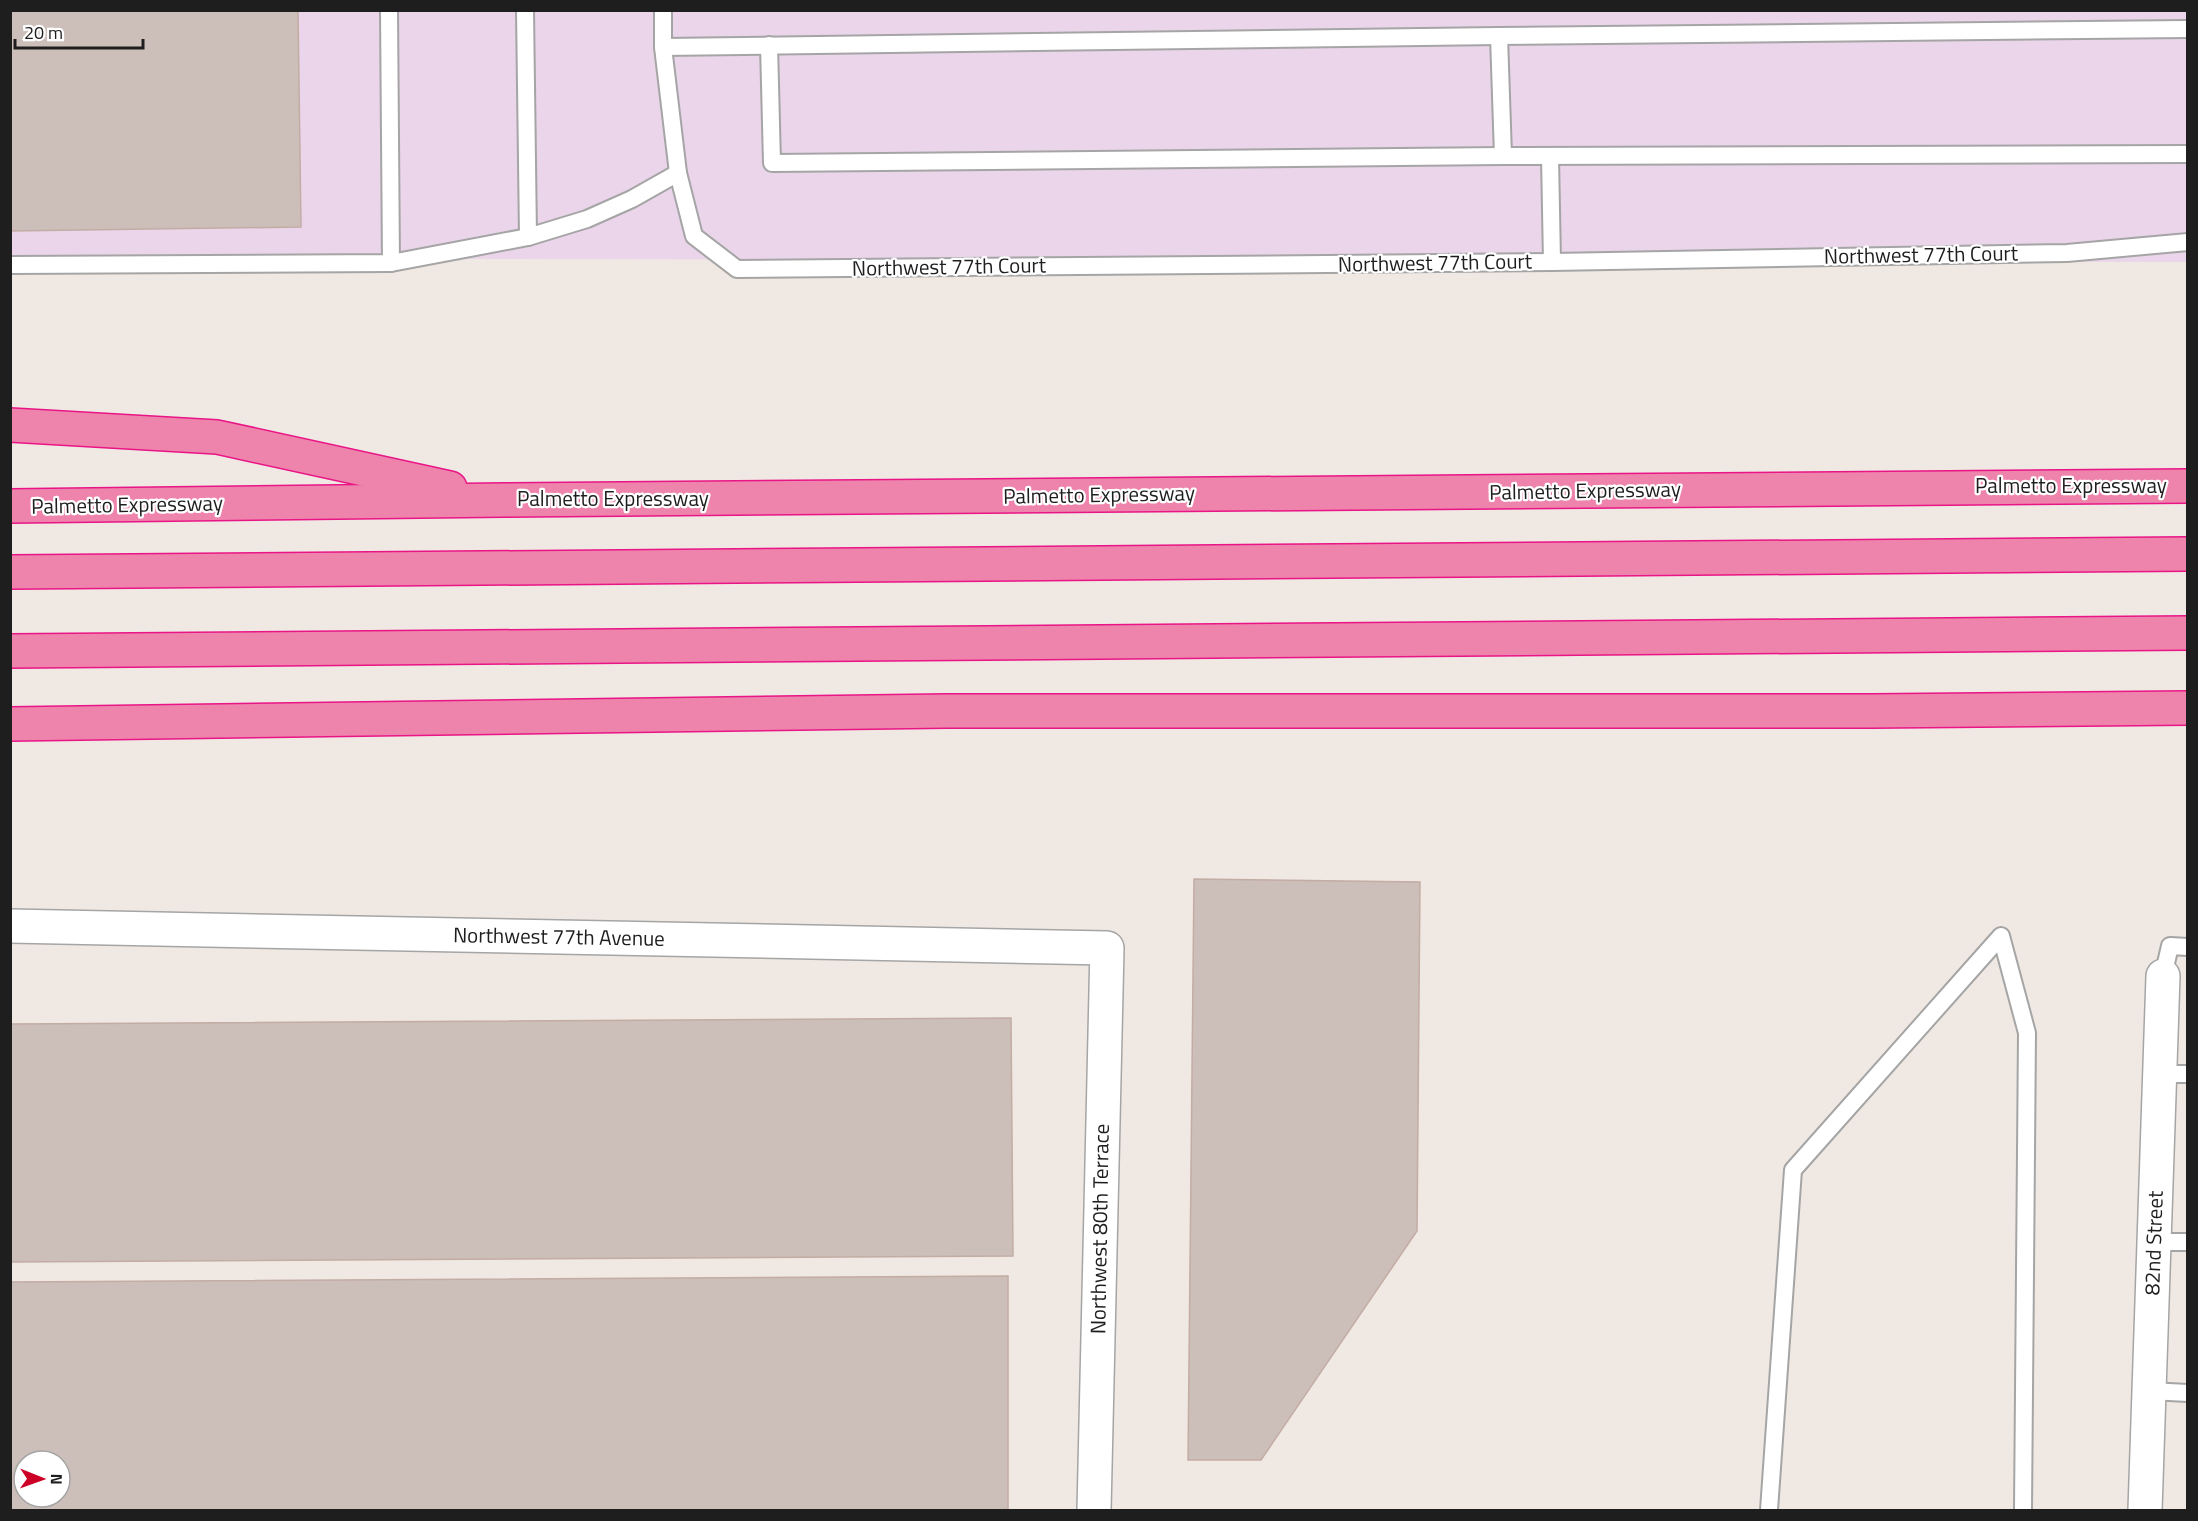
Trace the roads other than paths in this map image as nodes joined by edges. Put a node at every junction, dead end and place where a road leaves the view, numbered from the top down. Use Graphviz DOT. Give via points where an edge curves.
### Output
graph roads {
  1 [pos="389,10"];
  2 [pos="525,10"];
  3 [pos="663,10"];
  4 [pos="2187,29"];
  5 [pos="1499,36"];
  6 [pos="769,45"];
  7 [pos="663,47"];
  8 [pos="2187,154"];
  9 [pos="1503,156"];
  10 [pos="1550,157"];
  11 [pos="678,173"];
  12 [pos="528,237"];
  13 [pos="2187,242"];
  14 [pos="1552,262"];
  15 [pos="391,263"];
  16 [pos="10,265"];
  17 [pos="10,425"];
  18 [pos="2187,486"];
  19 [pos="504,500"];
  20 [pos="10,506"];
  21 [pos="2187,554"];
  22 [pos="10,572"];
  23 [pos="2182,633"];
  24 [pos="10,651"];
  25 [pos="2187,708"];
  26 [pos="10,724"];
  27 [pos="10,926"];
  28 [pos="2187,947"];
  29 [pos="1107,948"];
  30 [pos="2163,976"];
  31 [pos="2174,1074"];
  32 [pos="2154,1242"];
  33 [pos="2187,1242"];
  34 [pos="2149,1391"];
  35 [pos="2187,1393"];
  36 [pos="1094,1510"];
  37 [pos="1769,1510"];
  38 [pos="2023,1510"];
  39 [pos="2145,1510"];
  1 -- 15 [label="lane"];
  2 -- 12 [label="lane"];
  3 -- 7 [label="lane"];
  4 -- 5 [label="lane"];
  5 -- 6 [label="lane"];
  5 -- 9 [label="lane"];
  6 -- 7 [label="lane"];
  6 -- 9 [label="lane" via="772,163"];
  7 -- 11 [label="lane"];
  8 -- 10 [label="lane"];
  9 -- 10 [label="lane"];
  10 -- 14 [label="lane"];
  11 -- 12 [label="lane" via="588,219"];
  11 -- 14 [label="lane, Northwest 77th Court" via="694,236 737,269"];
  12 -- 15 [label="lane"];
  13 -- 14 [label="lane, Northwest 77th Court" via="2067,253"];
  15 -- 16 [label="lane"];
  17 -- 19 [label="highway" via="217,437"];
  18 -- 19 [label="highway, Palmetto Expressway"];
  19 -- 20 [label="highway, Palmetto Expressway"];
  21 -- 22 [label="highway"];
  23 -- 24 [label="highway"];
  25 -- 26 [label="highway" via="947,711"];
  27 -- 29 [label="street, Northwest 77th Avenue"];
  28 -- 30 [label="lane" via="2170,946"];
  29 -- 36 [label="street, Northwest 80th Terrace"];
  30 -- 31 [label="street, 82nd Street"];
  31 -- 32 [label="street, 82nd Street"];
  32 -- 33 [label="lane"];
  32 -- 34 [label="street, 82nd Street"];
  34 -- 35 [label="lane"];
  34 -- 39 [label="street, 82nd Street"];
  37 -- 38 [label="lane" via="1793,1170 2001,936 2027,1033"];
}
